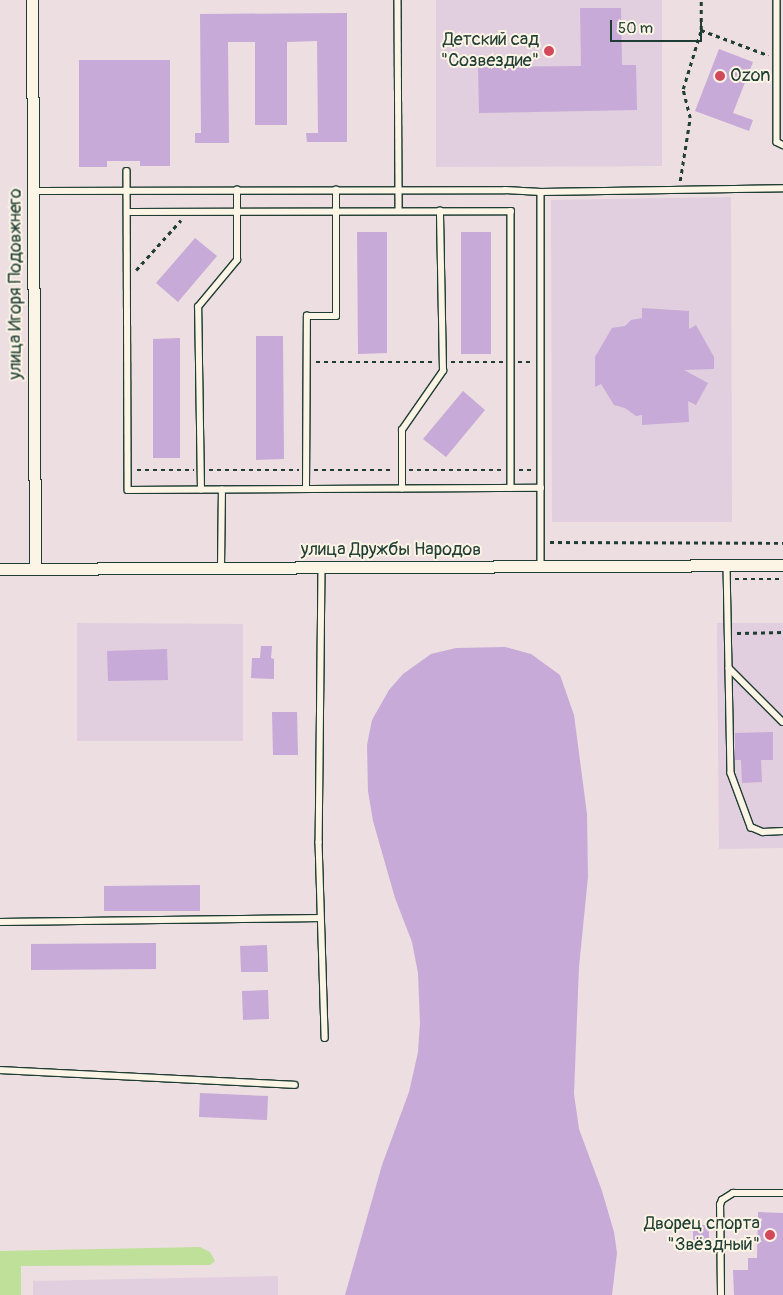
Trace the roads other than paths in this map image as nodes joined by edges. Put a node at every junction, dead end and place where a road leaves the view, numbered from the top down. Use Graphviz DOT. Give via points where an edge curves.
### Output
graph roads {
  1 [pos="32,0"];
  2 [pos="398,0"];
  3 [pos="777,0"];
  4 [pos="783,145"];
  5 [pos="127,172"];
  6 [pos="783,188"];
  7 [pos="127,190"];
  8 [pos="237,190"];
  9 [pos="336,190"];
  10 [pos="399,190"];
  11 [pos="33,191"];
  12 [pos="541,192"];
  13 [pos="440,211"];
  14 [pos="127,212"];
  15 [pos="237,212"];
  16 [pos="336,212"];
  17 [pos="399,212"];
  18 [pos="511,488"];
  19 [pos="541,488"];
  20 [pos="306,489"];
  21 [pos="402,489"];
  22 [pos="201,490"];
  23 [pos="222,490"];
  24 [pos="727,565"];
  25 [pos="783,565"];
  26 [pos="541,567"];
  27 [pos="35,568"];
  28 [pos="221,568"];
  29 [pos="322,568"];
  30 [pos="0,569"];
  31 [pos="729,668"];
  32 [pos="783,722"];
  33 [pos="783,831"];
  34 [pos="320,918"];
  35 [pos="0,922"];
  36 [pos="325,1038"];
  37 [pos="0,1070"];
  38 [pos="295,1085"];
  39 [pos="783,1193"];
  40 [pos="721,1295"];
  1 -- 11 [label="street, улица Игоря Подовжнего"];
  2 -- 10 [label="lane"];
  3 -- 4 [label="lane" via="777,142"];
  5 -- 7 [label="lane"];
  6 -- 12 [label="lane"];
  7 -- 8 [label="lane"];
  7 -- 11 [label="lane"];
  7 -- 14 [label="lane"];
  8 -- 9 [label="lane"];
  8 -- 15 [label="lane"];
  9 -- 10 [label="lane"];
  9 -- 16 [label="lane"];
  10 -- 12 [label="lane"];
  10 -- 17 [label="lane"];
  11 -- 27 [label="street, улица Игоря Подовжнего"];
  12 -- 19 [label="lane"];
  13 -- 17 [label="lane"];
  13 -- 18 [label="lane" via="511,211"];
  13 -- 21 [label="lane" via="443,372 402,430"];
  14 -- 15 [label="lane"];
  14 -- 22 [label="lane" via="128,490"];
  15 -- 16 [label="lane"];
  15 -- 22 [label="lane" via="237,260 198,307"];
  16 -- 17 [label="lane"];
  16 -- 20 [label="lane" via="336,316 307,316"];
  18 -- 19 [label="lane"];
  18 -- 21 [label="lane"];
  19 -- 26 [label="lane"];
  20 -- 21 [label="lane"];
  20 -- 23 [label="lane"];
  22 -- 23 [label="lane"];
  23 -- 28 [label="lane"];
  24 -- 25 [label="street, улица Дружбы Народов"];
  24 -- 26 [label="street, улица Дружбы Народов"];
  24 -- 31 [label="lane"];
  26 -- 29 [label="street, улица Дружбы Народов"];
  27 -- 28 [label="street, улица Дружбы Народов"];
  27 -- 30 [label="street, улица Дружбы Народов"];
  28 -- 29 [label="street, улица Дружбы Народов"];
  29 -- 34 [label="lane"];
  31 -- 32 [label="lane"];
  31 -- 33 [label="lane" via="731,773 751,827 763,832"];
  34 -- 35 [label="lane"];
  34 -- 36 [label="lane"];
  37 -- 38 [label="lane"];
  39 -- 40 [label="lane" via="733,1193 722,1200"];
}
